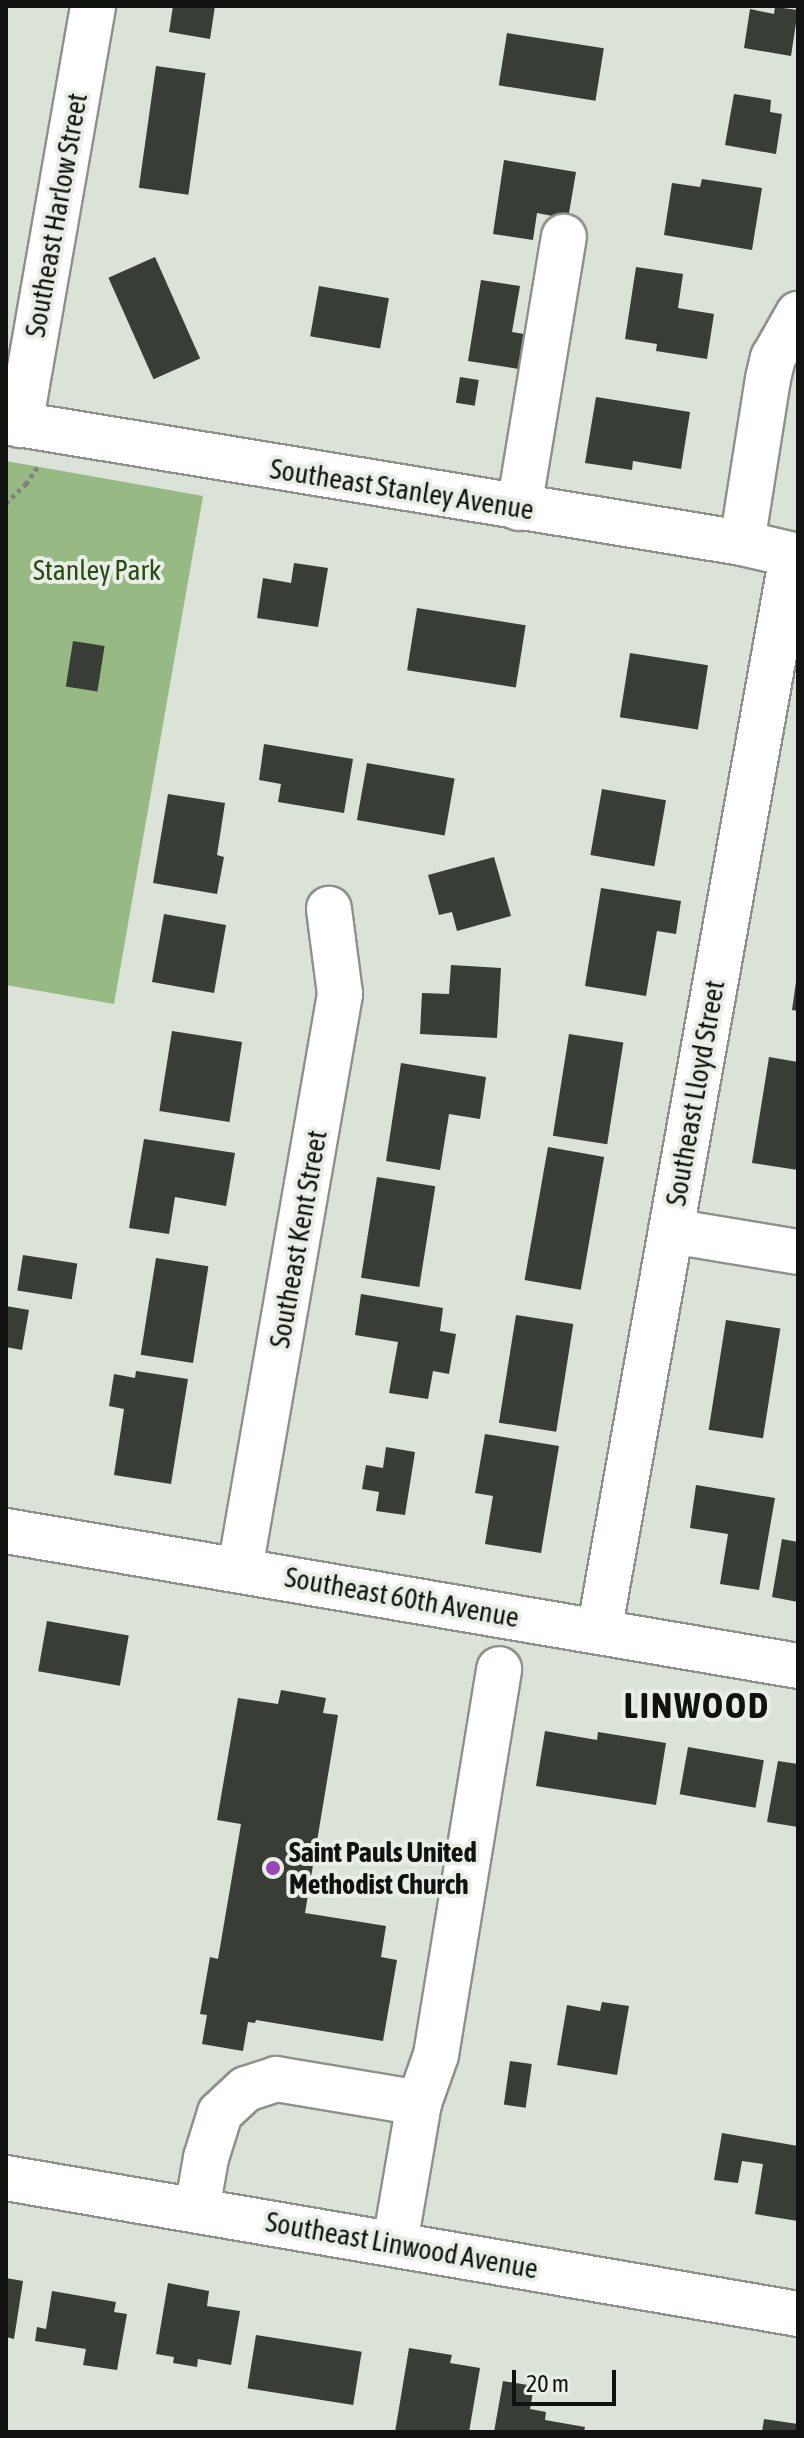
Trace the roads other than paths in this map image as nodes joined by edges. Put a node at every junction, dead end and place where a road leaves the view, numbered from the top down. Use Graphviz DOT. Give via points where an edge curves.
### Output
graph roads {
  1 [pos="93,6"];
  2 [pos="564,237"];
  3 [pos="798,314"];
  4 [pos="13,423"];
  5 [pos="519,508"];
  6 [pos="742,543"];
  7 [pos="795,556"];
  8 [pos="329,909"];
  9 [pos="671,1231"];
  10 [pos="798,1252"];
  11 [pos="6,1531"];
  12 [pos="240,1569"];
  13 [pos="599,1632"];
  14 [pos="798,1666"];
  15 [pos="499,1669"];
  16 [pos="419,2103"];
  17 [pos="6,2178"];
  18 [pos="197,2210"];
  19 [pos="395,2244"];
  20 [pos="798,2314"];
  1 -- 4 [label="street, Southeast Harlow Street"];
  2 -- 5 [label="street"];
  3 -- 6 [label="street" via="770,368"];
  4 -- 5 [label="street, Southeast Stanley Avenue"];
  5 -- 6 [label="street, Southeast Stanley Avenue"];
  6 -- 7 [label="street, Southeast Stanley Avenue"];
  7 -- 9 [label="street, Southeast Lloyd Street"];
  8 -- 12 [label="street, Southeast Kent Street" via="340,994"];
  9 -- 10 [label="street"];
  9 -- 13 [label="street, Southeast Lloyd Street"];
  11 -- 12 [label="street, Southeast 60th Avenue"];
  12 -- 13 [label="street, Southeast 60th Avenue"];
  13 -- 14 [label="street, Southeast 60th Avenue"];
  15 -- 16 [label="street" via="436,2055"];
  16 -- 18 [label="street" via="276,2079 246,2089 220,2113"];
  16 -- 19 [label="street"];
  17 -- 18 [label="street, Southeast Linwood Avenue"];
  18 -- 19 [label="street, Southeast Linwood Avenue"];
  19 -- 20 [label="street, Southeast Linwood Avenue"];
}
